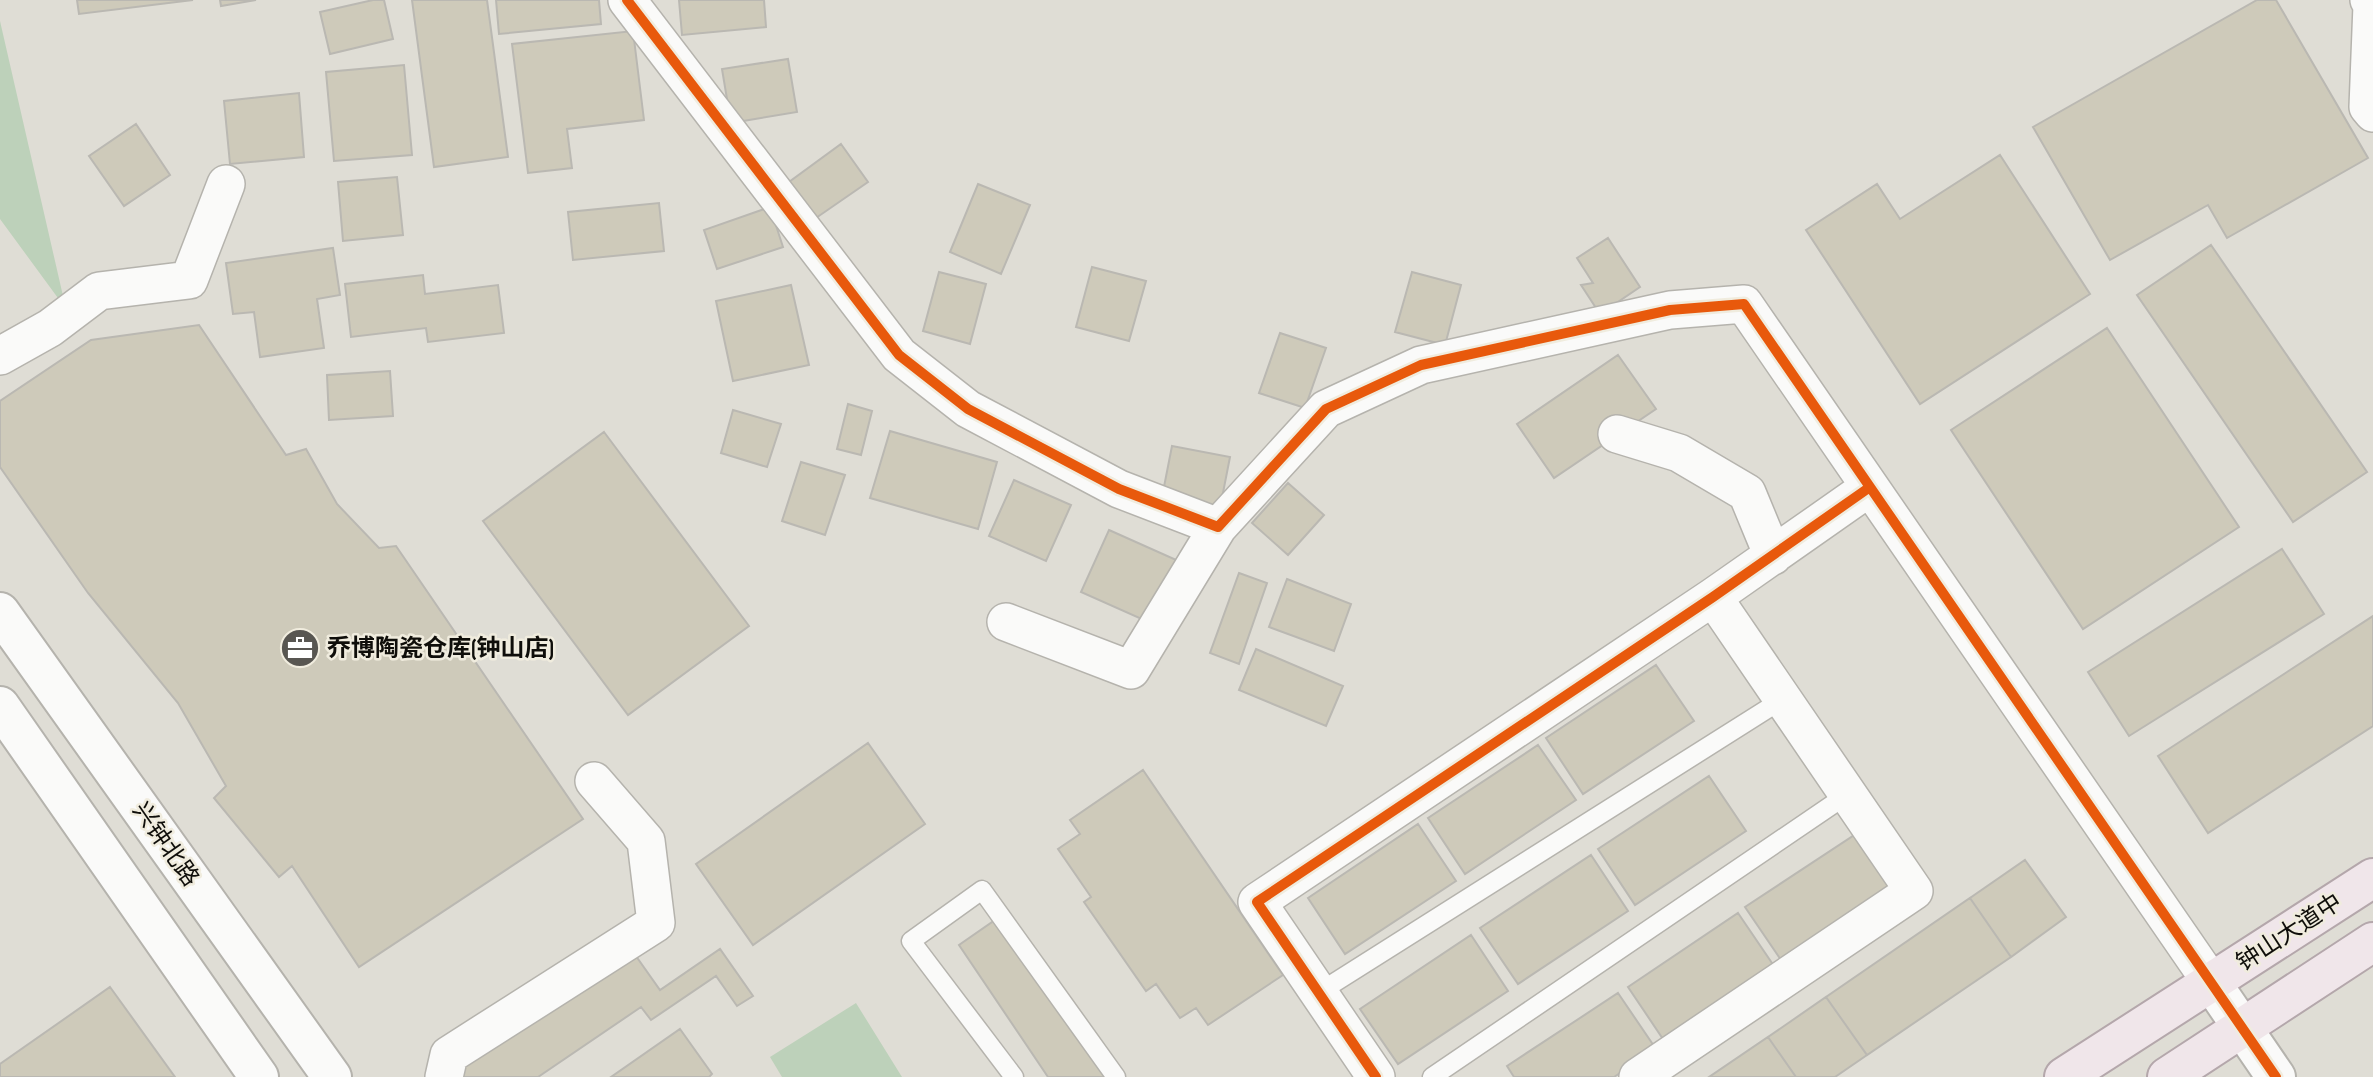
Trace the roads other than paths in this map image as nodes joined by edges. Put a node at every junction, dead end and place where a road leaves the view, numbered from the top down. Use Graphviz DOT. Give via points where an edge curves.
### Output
graph roads {
  1 [pos="627,0"];
  2 [pos="2369,0"];
  3 [pos="2373,113"];
  4 [pos="226,184"];
  5 [pos="0,356"];
  6 [pos="1617,434"];
  7 [pos="1870,487"];
  8 [pos="1219,527"];
  9 [pos="1773,556"];
  10 [pos="1713,597"];
  11 [pos="0,612"];
  12 [pos="1006,622"];
  13 [pos="1783,699"];
  14 [pos="0,706"];
  15 [pos="594,781"];
  16 [pos="1848,794"];
  17 [pos="2373,878"];
  18 [pos="2373,942"];
  19 [pos="2211,982"];
  20 [pos="1318,993"];
  21 [pos="2242,1028"];
  22 [pos="259,1077"];
  23 [pos="332,1077"];
  24 [pos="444,1077"];
  25 [pos="1014,1077"];
  26 [pos="1116,1077"];
  27 [pos="1376,1077"];
  28 [pos="1432,1077"];
  29 [pos="1638,1077"];
  30 [pos="2064,1077"];
  31 [pos="2167,1077"];
  32 [pos="2276,1077"];
  1 -- 8 [label="street" via="899,355 968,409 1119,489"];
  2 -- 3 [label="street" via="2368,107"];
  4 -- 5 [label="street" via="190,279 99,291 50,328"];
  6 -- 9 [label="street" via="1679,453 1747,493"];
  7 -- 8 [label="street" via="1744,304 1670,310 1421,365 1326,409"];
  7 -- 9 [label="street"];
  7 -- 19 [label="street"];
  8 -- 12 [label="street" via="1131,670"];
  9 -- 10 [label="street"];
  10 -- 13 [label="street"];
  10 -- 20 [label="street" via="1256,902"];
  11 -- 23 [label="main road, 兴钟北路"];
  13 -- 16 [label="street"];
  13 -- 20 [label="lane"];
  14 -- 22 [label="main road"];
  15 -- 24 [label="street" via="646,841 656,923 449,1055"];
  16 -- 28 [label="lane"];
  16 -- 29 [label="street" via="1914,891"];
  17 -- 19 [label="highway, 钟山大道中"];
  18 -- 21 [label="highway"];
  19 -- 21 [label="main road"];
  19 -- 30 [label="highway, 钟山大道中"];
  20 -- 27 [label="street"];
  21 -- 31 [label="highway"];
  21 -- 32 [label="main road"];
  25 -- 26 [label="lane" via="911,941 982,890"];
}
